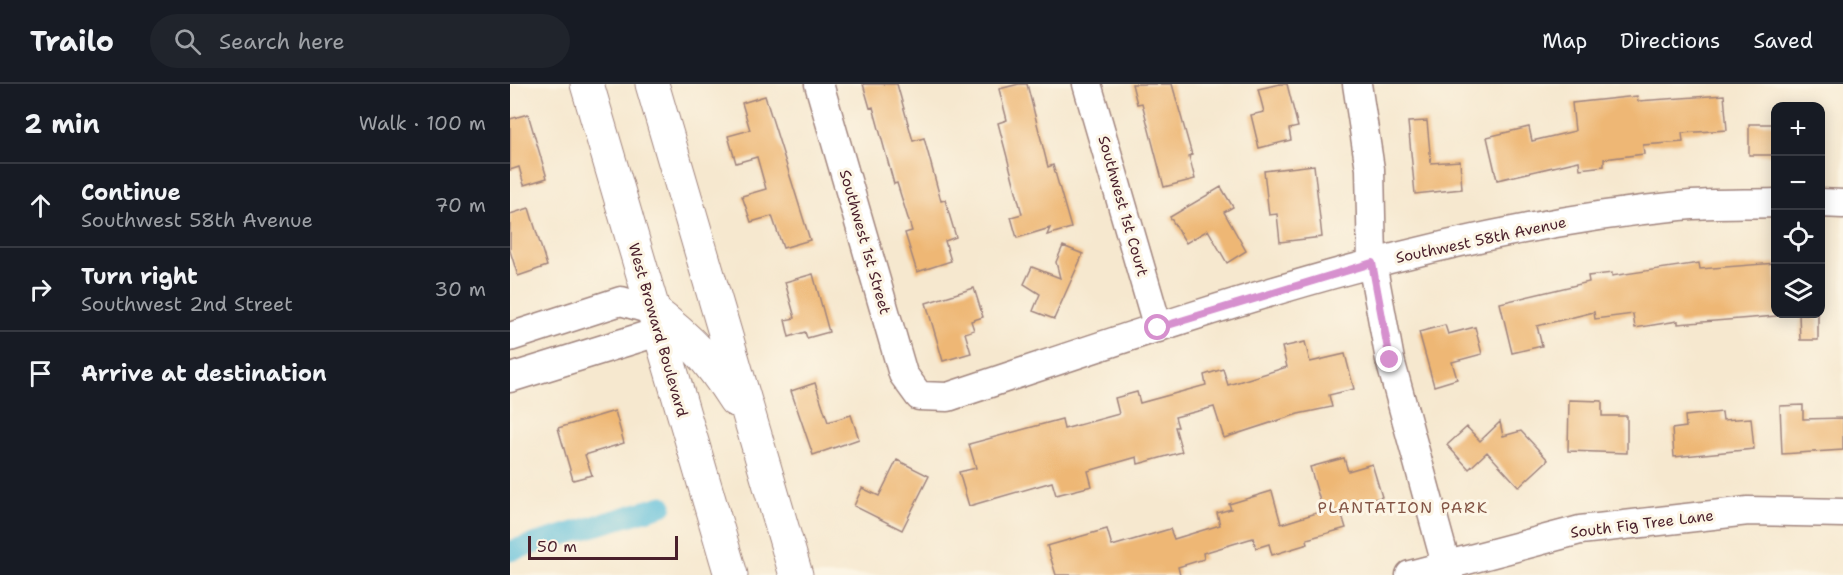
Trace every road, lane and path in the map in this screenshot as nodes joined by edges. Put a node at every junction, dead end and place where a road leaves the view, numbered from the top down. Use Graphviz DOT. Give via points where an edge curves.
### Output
graph roads {
  1 [pos="587,84"];
  2 [pos="652,84"];
  3 [pos="819,84"];
  4 [pos="1087,84"];
  5 [pos="1357,84"];
  6 [pos="1771,203"];
  7 [pos="1825,203"];
  8 [pos="1843,204"];
  9 [pos="1372,263"];
  10 [pos="655,321"];
  11 [pos="1158,328"];
  12 [pos="510,337"];
  13 [pos="510,378"];
  14 [pos="919,396"];
  15 [pos="753,427"];
  16 [pos="1843,513"];
  17 [pos="1448,570"];
  18 [pos="731,575"];
  19 [pos="796,575"];
  20 [pos="1410,575"];
  1 -- 10 [label="main road, West Broward Boulevard"];
  2 -- 15 [label="main road"];
  3 -- 14 [label="street, Southwest 1st Street" via="903,374"];
  4 -- 11 [label="street, Southwest 1st Court"];
  5 -- 9 [label="street" via="1370,169"];
  6 -- 9 [label="street, Southwest 58th Avenue" via="1681,206 1533,226"];
  7 -- 8 [label="street"];
  9 -- 11 [label="street, Southwest 58th Avenue"];
  9 -- 17 [label="street" via="1390,360"];
  10 -- 12 [label="street" via="621,301"];
  10 -- 13 [label="street"];
  10 -- 15 [label="main road" via="691,340"];
  10 -- 18 [label="main road, West Broward Boulevard"];
  11 -- 14 [label="street, Southwest 58th Avenue" via="948,397"];
  15 -- 19 [label="main road"];
  16 -- 17 [label="street, South Fig Tree Lane" via="1748,511 1580,530"];
  17 -- 20 [label="street, South Fig Tree Lane"];
}
